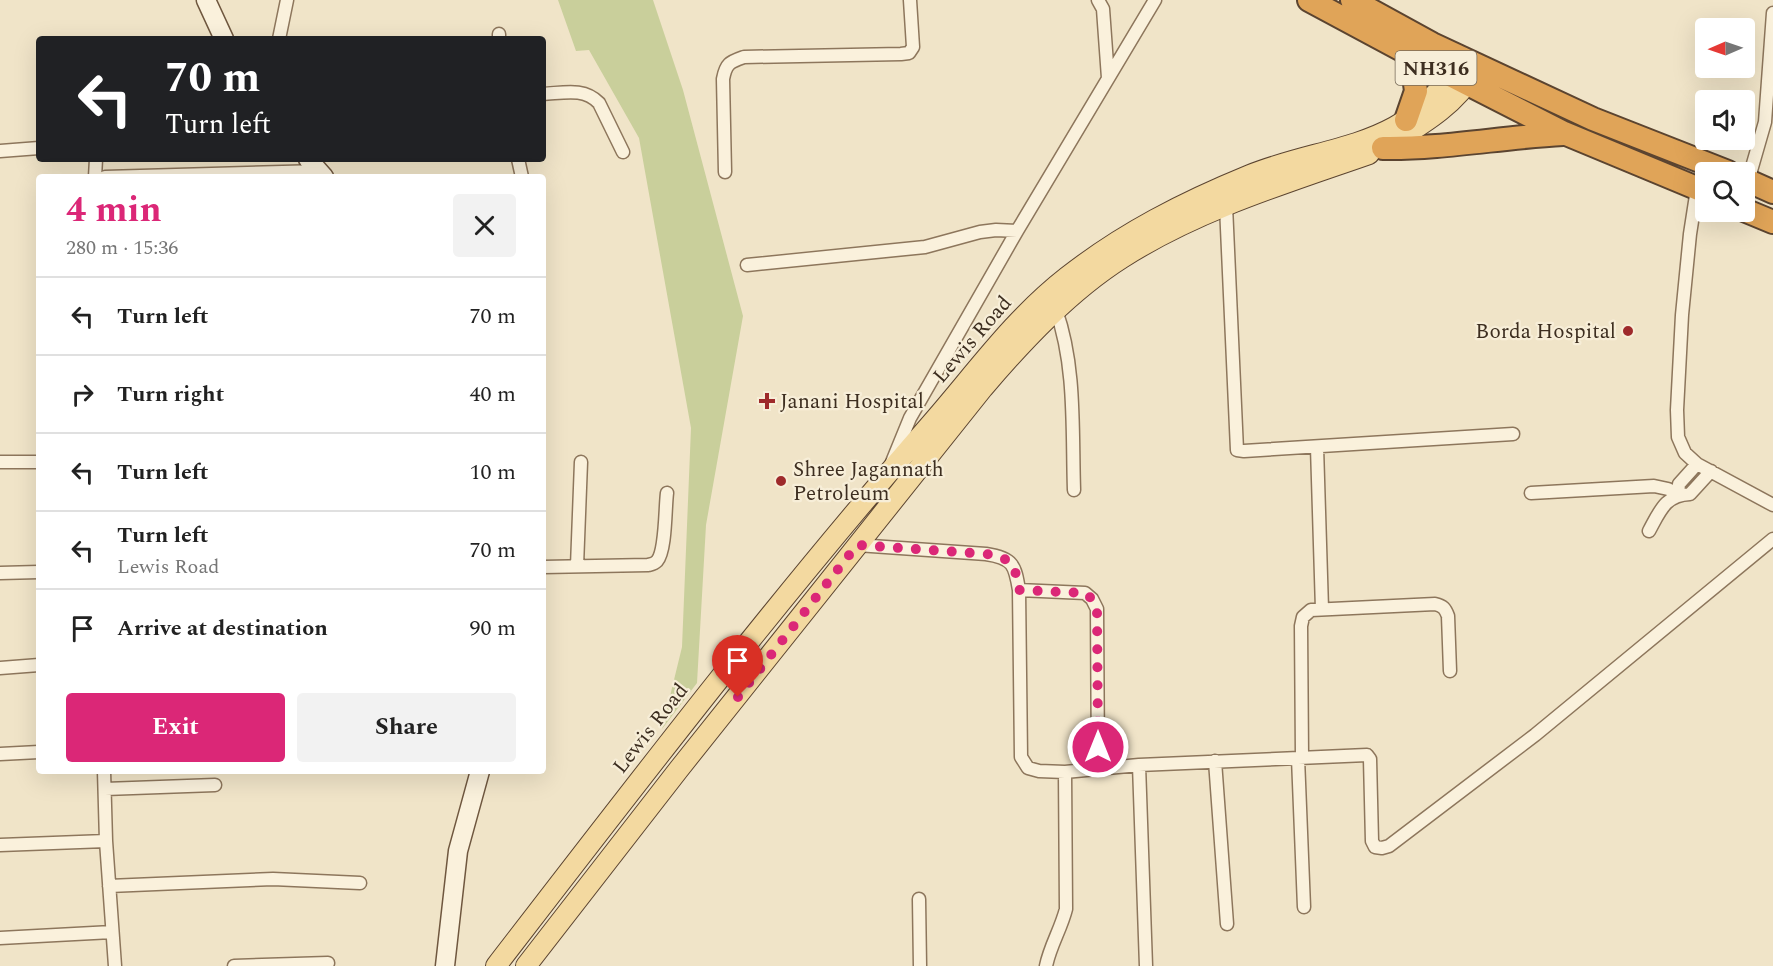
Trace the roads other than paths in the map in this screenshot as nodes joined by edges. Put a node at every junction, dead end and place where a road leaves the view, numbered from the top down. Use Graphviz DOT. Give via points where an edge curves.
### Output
graph roads {
  1 [pos="206,0"];
  2 [pos="286,0"];
  3 [pos="910,0"];
  4 [pos="1098,0"];
  5 [pos="1155,0"];
  6 [pos="1309,0"];
  7 [pos="1352,0"];
  8 [pos="1773,13"];
  9 [pos="223,36"];
  10 [pos="280,36"];
  11 [pos="1411,55"];
  12 [pos="1464,70"];
  13 [pos="1108,79"];
  14 [pos="546,94"];
  15 [pos="1406,120"];
  16 [pos="1564,134"];
  17 [pos="36,148"];
  18 [pos="1383,148"];
  19 [pos="0,151"];
  20 [pos="623,152"];
  21 [pos="1702,162"];
  22 [pos="1740,162"];
  23 [pos="318,169"];
  24 [pos="725,172"];
  25 [pos="185,174"];
  26 [pos="1755,184"];
  27 [pos="1695,188"];
  28 [pos="1773,192"];
  29 [pos="1226,206"];
  30 [pos="1695,214"];
  31 [pos="1755,215"];
  32 [pos="1773,222"];
  33 [pos="1017,231"];
  34 [pos="747,265"];
  35 [pos="1056,310"];
  36 [pos="1513,434"];
  37 [pos="1317,447"];
  38 [pos="0,462"];
  39 [pos="36,462"];
  40 [pos="581,462"];
  41 [pos="1697,464"];
  42 [pos="889,471"];
  43 [pos="1710,471"];
  44 [pos="1074,490"];
  45 [pos="667,493"];
  46 [pos="1531,493"];
  47 [pos="1678,494"];
  48 [pos="1773,505"];
  49 [pos="1649,531"];
  50 [pos="1773,539"];
  51 [pos="857,545"];
  52 [pos="546,567"];
  53 [pos="577,567"];
  54 [pos="36,572"];
  55 [pos="0,573"];
  56 [pos="1019,590"];
  57 [pos="1322,609"];
  58 [pos="36,665"];
  59 [pos="0,668"];
  60 [pos="1450,671"];
  61 [pos="36,752"];
  62 [pos="0,754"];
  63 [pos="1300,758"];
  64 [pos="1215,761"];
  65 [pos="1139,765"];
  66 [pos="1098,770"];
  67 [pos="1065,772"];
  68 [pos="104,774"];
  69 [pos="479,774"];
  70 [pos="216,785"];
  71 [pos="105,789"];
  72 [pos="106,841"];
  73 [pos="0,845"];
  74 [pos="360,884"];
  75 [pos="109,886"];
  76 [pos="919,899"];
  77 [pos="1304,907"];
  78 [pos="1227,924"];
  79 [pos="112,932"];
  80 [pos="0,938"];
  81 [pos="508,950"];
  82 [pos="328,963"];
  83 [pos="527,964"];
  84 [pos="115,966"];
  85 [pos="234,966"];
  86 [pos="445,966"];
  87 [pos="496,966"];
  88 [pos="920,966"];
  89 [pos="1046,966"];
  90 [pos="1146,966"];
  1 -- 9 [label="street"];
  2 -- 10 [label="street"];
  3 -- 24 [label="street" via="913,47 909,53 744,57 731,61 723,79"];
  4 -- 13 [label="street" via="1103,9"];
  5 -- 13 [label="street"];
  6 -- 11 [label="highway, NH316"];
  7 -- 12 [label="highway, NH316" via="1432,44"];
  8 -- 22 [label="street" via="1765,122"];
  11 -- 12 [label="highway, NH316"];
  11 -- 15 [label="highway" via="1416,91"];
  12 -- 15 [label="main road, Lewis Road"];
  12 -- 16 [label="highway, NH316"];
  12 -- 18 [label="main road, Lewis Road" via="1451,102 1430,120"];
  12 -- 21 [label="highway, NH316"];
  13 -- 33 [label="street"];
  14 -- 20 [label="street" via="582,93 594,97"];
  15 -- 42 [label="main road, Lewis Road" via="1378,136 1255,173 1194,198 1101,251 1038,302 995,346"];
  16 -- 18 [label="highway" via="1411,149"];
  16 -- 27 [label="highway, NH316"];
  17 -- 19 [label="street"];
  18 -- 29 [label="main road, Lewis Road"];
  23 -- 25 [label="street"];
  26 -- 28 [label="highway, NH316"];
  29 -- 35 [label="main road, Lewis Road" via="1122,258"];
  29 -- 37 [label="street" via="1235,447 1244,451"];
  30 -- 41 [label="street" via="1682,315 1677,410 1678,437 1685,453"];
  31 -- 32 [label="highway"];
  33 -- 34 [label="street" via="980,232 925,246"];
  33 -- 42 [label="street" via="910,418"];
  35 -- 44 [label="street" via="1070,375"];
  35 -- 51 [label="main road, Lewis Road" via="1012,354"];
  36 -- 37 [label="street"];
  37 -- 57 [label="street"];
  38 -- 39 [label="street"];
  40 -- 53 [label="street"];
  41 -- 43 [label="street"];
  41 -- 47 [label="street" via="1679,484"];
  42 -- 81 [label="main road, Lewis Road" via="659,754"];
  43 -- 47 [label="street" via="1690,494"];
  43 -- 48 [label="street"];
  45 -- 53 [label="street" via="661,555 656,563"];
  46 -- 47 [label="street" via="1654,486"];
  47 -- 49 [label="street" via="1666,502"];
  50 -- 63 [label="street" via="1535,735 1389,846 1376,847 1372,841 1367,755"];
  51 -- 56 [label="street" via="999,556 1010,561 1015,569"];
  51 -- 83 [label="main road, Lewis Road"];
  52 -- 53 [label="street"];
  54 -- 55 [label="street"];
  56 -- 66 [label="street" via="1085,593 1097,609"];
  56 -- 67 [label="street" via="1021,757 1028,768"];
  57 -- 60 [label="street" via="1442,606 1448,616"];
  57 -- 63 [label="street" via="1311,610 1300,626"];
  58 -- 59 [label="street"];
  61 -- 62 [label="street"];
  63 -- 64 [label="street"];
  63 -- 77 [label="street"];
  64 -- 65 [label="street"];
  64 -- 78 [label="street"];
  65 -- 66 [label="street"];
  65 -- 90 [label="street"];
  66 -- 67 [label="street"];
  67 -- 89 [label="street" via="1066,909"];
  68 -- 71 [label="street"];
  69 -- 86 [label="street" via="458,851"];
  70 -- 71 [label="street"];
  71 -- 72 [label="street"];
  72 -- 73 [label="street"];
  72 -- 75 [label="street"];
  74 -- 75 [label="street" via="273,879"];
  75 -- 79 [label="street"];
  76 -- 88 [label="street"];
  79 -- 80 [label="street"];
  79 -- 84 [label="street"];
  81 -- 83 [label="main road"];
  81 -- 87 [label="main road, Lewis Road"];
  82 -- 85 [label="street"];
}
